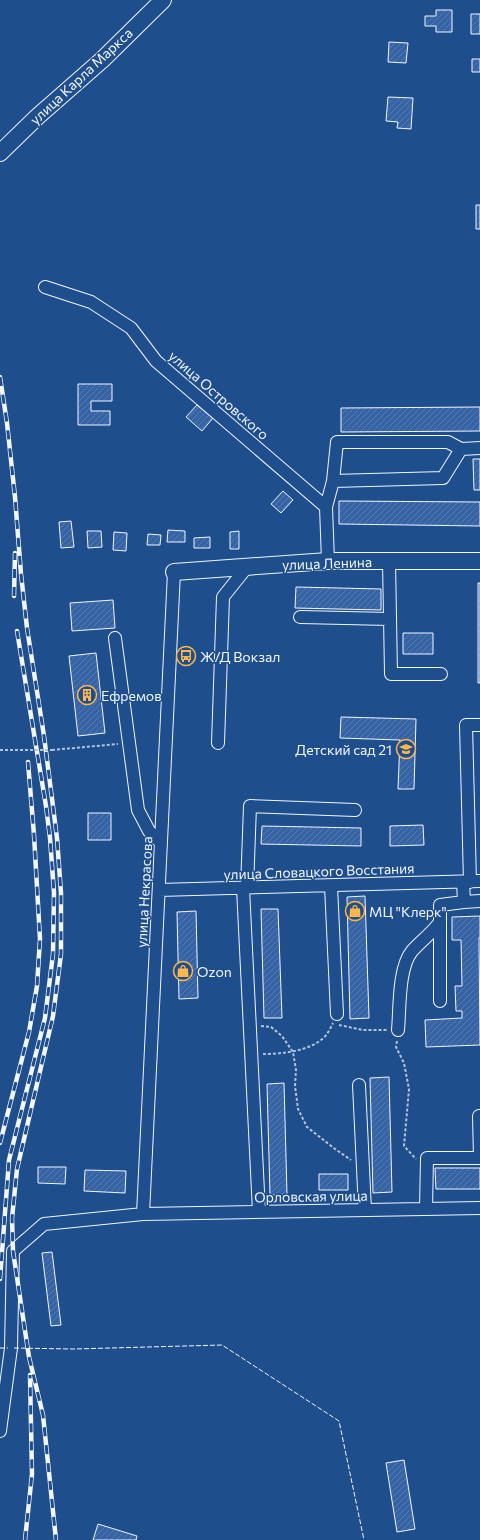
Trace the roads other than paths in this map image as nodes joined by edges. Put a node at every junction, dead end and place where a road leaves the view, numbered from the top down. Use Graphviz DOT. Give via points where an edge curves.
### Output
graph roads {
  1 [pos="163,0"];
  2 [pos="0,153"];
  3 [pos="45,286"];
  4 [pos="480,448"];
  5 [pos="461,449"];
  6 [pos="334,481"];
  7 [pos="326,507"];
  8 [pos="328,561"];
  9 [pos="389,561"];
  10 [pos="480,561"];
  11 [pos="247,567"];
  12 [pos="174,572"];
  13 [pos="300,617"];
  14 [pos="390,619"];
  15 [pos="115,638"];
  16 [pos="441,674"];
  17 [pos="480,725"];
  18 [pos="218,743"];
  19 [pos="355,810"];
  20 [pos="161,843"];
  21 [pos="471,882"];
  22 [pos="331,886"];
  23 [pos="245,888"];
  24 [pos="159,890"];
  25 [pos="480,901"];
  26 [pos="464,902"];
  27 [pos="440,922"];
  28 [pos="440,1001"];
  29 [pos="335,1019"];
  30 [pos="398,1030"];
  31 [pos="359,1085"];
  32 [pos="479,1116"];
  33 [pos="480,1208"];
  34 [pos="426,1209"];
  35 [pos="365,1210"];
  36 [pos="259,1212"];
  37 [pos="143,1214"];
  38 [pos="0,1432"];
  1 -- 2 [label="main road, улица Карла Маркса"];
  3 -- 7 [label="street, улица Островского" via="91,302 131,328 156,361"];
  4 -- 5 [label="street"];
  5 -- 6 [label="street" via="443,478"];
  5 -- 6 [label="street" via="448,442 337,442"];
  6 -- 7 [label="street"];
  7 -- 8 [label="street"];
  8 -- 9 [label="main road, улица Ленина"];
  8 -- 11 [label="main road, улица Ленина"];
  9 -- 10 [label="main road, улица Ленина"];
  9 -- 14 [label="street"];
  11 -- 12 [label="main road, улица Ленина"];
  11 -- 18 [label="street" via="223,597"];
  12 -- 20 [label="street, улица Некрасова"];
  13 -- 14 [label="street"];
  14 -- 16 [label="street" via="391,674"];
  15 -- 20 [label="street" via="138,810 149,831"];
  17 -- 21 [label="street" via="466,725"];
  19 -- 23 [label="street" via="250,806"];
  20 -- 24 [label="street, улица Некрасова"];
  21 -- 22 [label="street, улица Словацкого Восстания"];
  21 -- 26 [label="street"];
  22 -- 23 [label="street, улица Словацкого Восстания"];
  22 -- 29 [label="street"];
  23 -- 24 [label="street, улица Словацкого Восстания"];
  23 -- 36 [label="street"];
  24 -- 37 [label="street, улица Некрасова"];
  25 -- 26 [label="street"];
  26 -- 27 [label="street" via="440,905"];
  27 -- 28 [label="street"];
  27 -- 30 [label="street" via="411,953 405,966"];
  31 -- 35 [label="street"];
  32 -- 34 [label="street" via="480,1158 427,1158"];
  33 -- 34 [label="street, Орловская улица"];
  34 -- 35 [label="street, Орловская улица"];
  35 -- 36 [label="street, Орловская улица"];
  36 -- 37 [label="street, Орловская улица"];
  37 -- 38 [label="street, Орловская улица" via="44,1224 13,1251 11,1348"];
}
